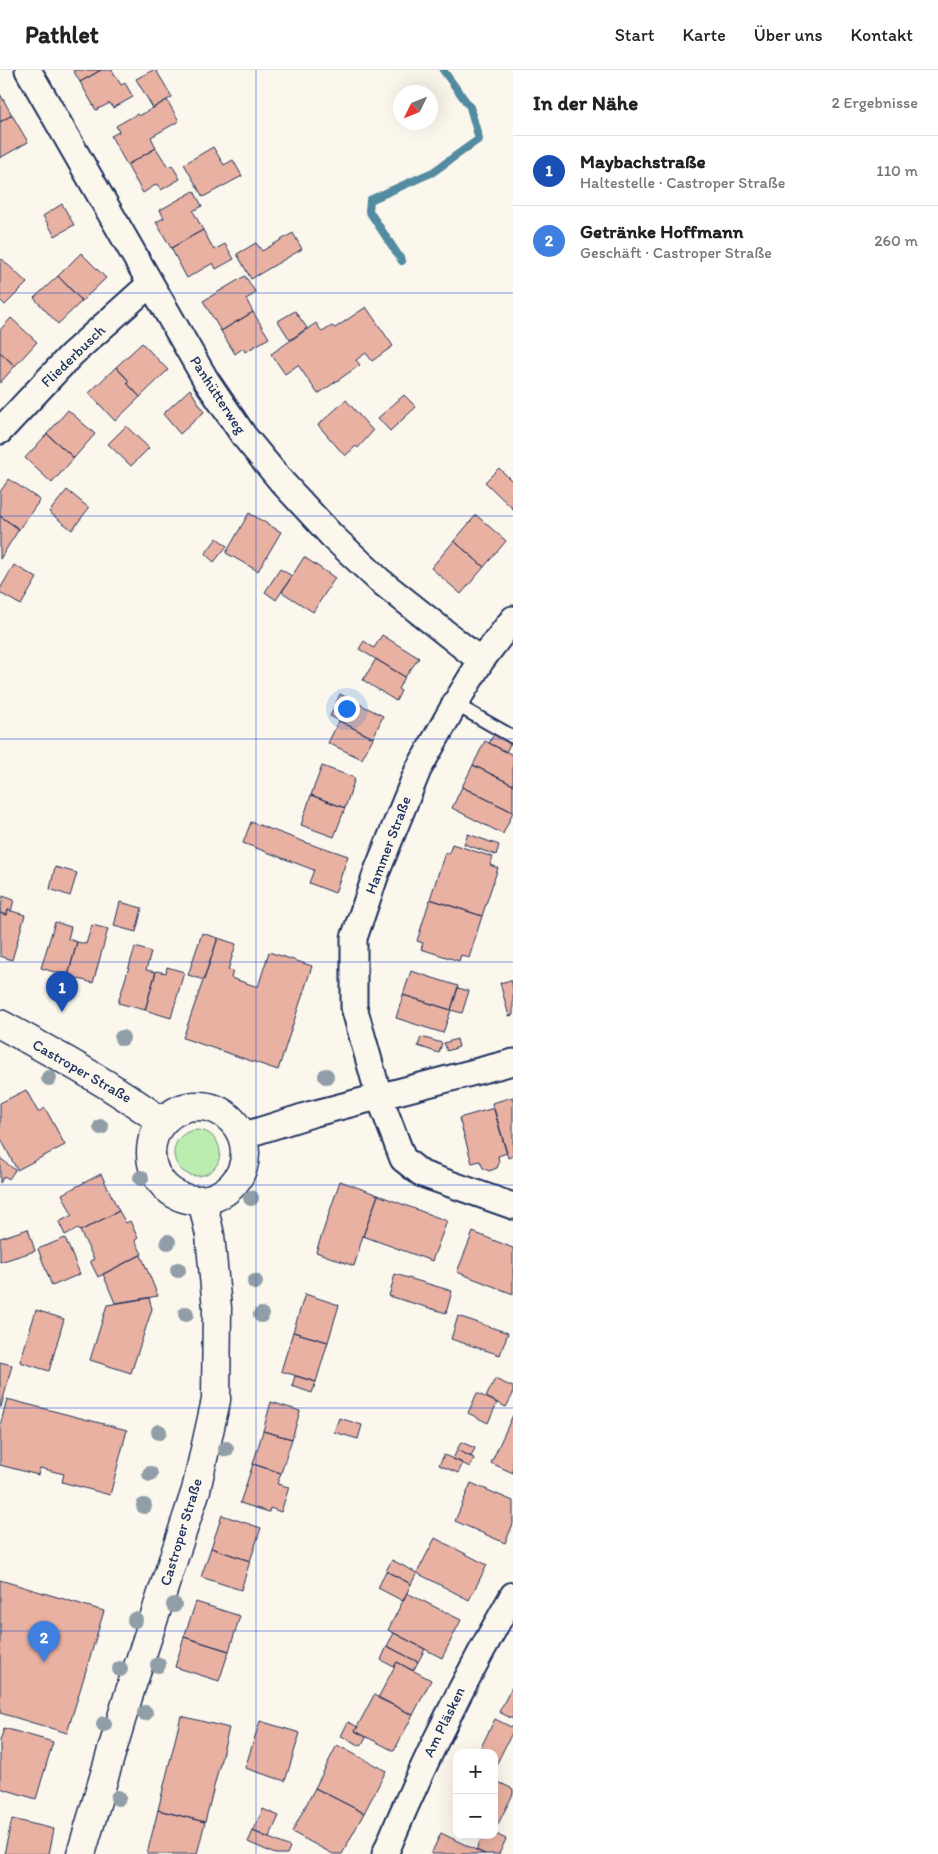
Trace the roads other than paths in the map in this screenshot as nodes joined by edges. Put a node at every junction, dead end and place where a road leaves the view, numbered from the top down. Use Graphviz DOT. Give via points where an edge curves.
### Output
graph roads {
  1 [pos="28,70"];
  2 [pos="150,284"];
  3 [pos="0,431"];
  4 [pos="513,619"];
  5 [pos="481,660"];
  6 [pos="455,704"];
  7 [pos="513,737"];
  8 [pos="0,1024"];
  9 [pos="513,1062"];
  10 [pos="379,1096"];
  11 [pos="162,1122"];
  12 [pos="242,1136"];
  13 [pos="202,1200"];
  14 [pos="513,1206"];
  15 [pos="513,1595"];
  16 [pos="81,1854"];
  17 [pos="385,1854"];
  1 -- 2 [label="street, Panhütterweg"];
  2 -- 3 [label="street, Fliederbusch" via="72,355"];
  2 -- 5 [label="street, Panhütterweg" via="206,380 244,436 282,482 332,536 380,580"];
  4 -- 5 [label="street, Hammer Straße"];
  5 -- 6 [label="street, Hammer Straße"];
  6 -- 7 [label="lane"];
  6 -- 10 [label="street, Hammer Straße" via="405,798 354,938 354,1007"];
  8 -- 11 [label="main road, Castroper Straße" via="132,1100"];
  9 -- 10 [label="street"];
  10 -- 12 [label="street"];
  10 -- 14 [label="street, Hammer Straße" via="403,1159 422,1174"];
  11 -- 12 [label="main road" via="178,1110 199,1105 225,1114"];
  11 -- 13 [label="main road" via="150,1148 156,1175 175,1195 188,1200"];
  12 -- 13 [label="main road" via="244,1164 238,1178 229,1189"];
  13 -- 16 [label="main road, Castroper Straße" via="210,1235 217,1308 216,1400 196,1490"];
  15 -- 17 [label="street, Am Pläsken" via="479,1653 420,1772"];
}
